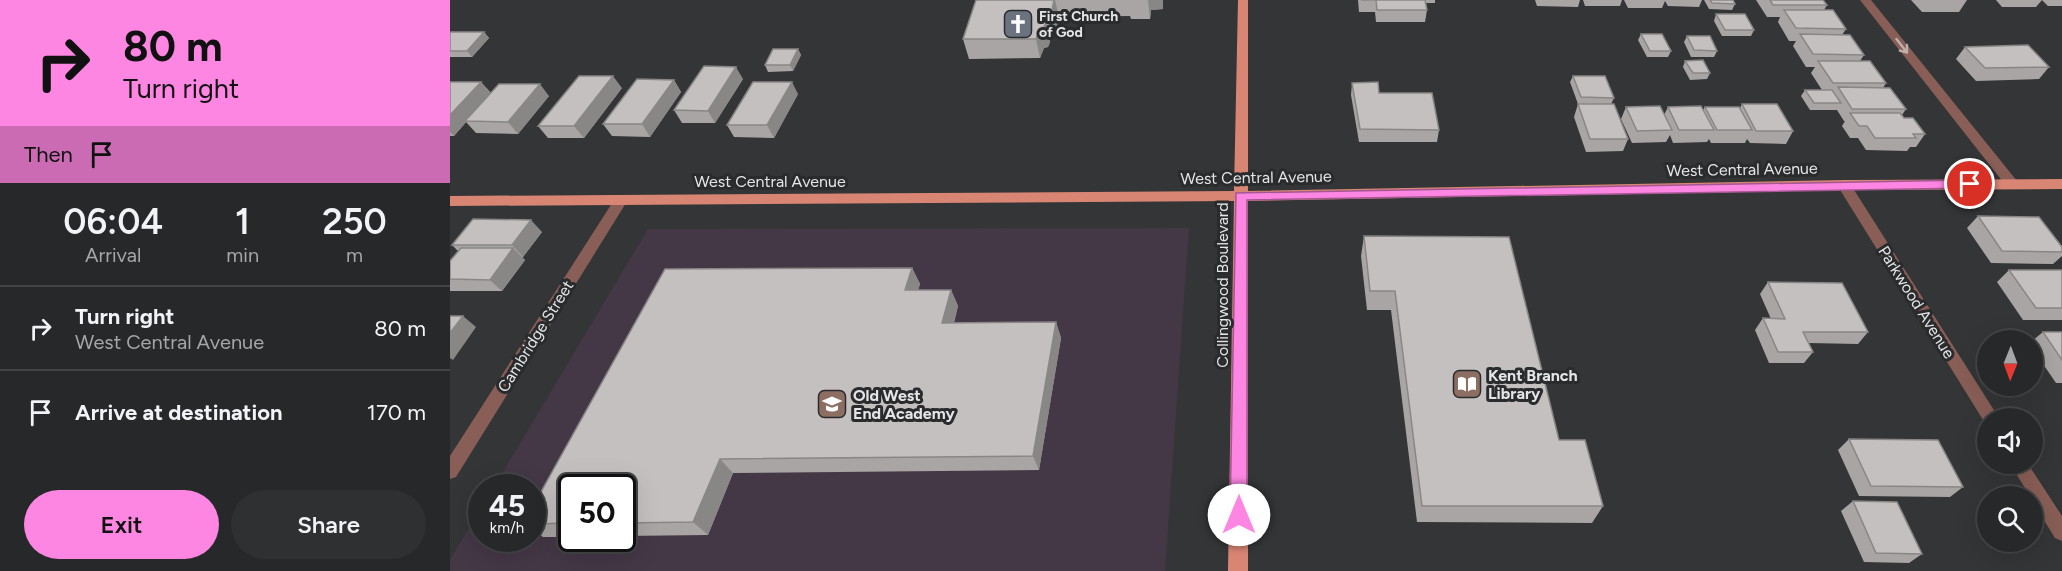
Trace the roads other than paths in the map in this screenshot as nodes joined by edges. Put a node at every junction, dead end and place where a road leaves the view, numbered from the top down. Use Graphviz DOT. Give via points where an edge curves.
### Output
graph roads {
  1 [pos="1243,0"];
  2 [pos="1865,0"];
  3 [pos="2062,183"];
  4 [pos="2012,184"];
  5 [pos="1844,185"];
  6 [pos="1240,196"];
  7 [pos="621,200"];
  8 [pos="450,201"];
  9 [pos="1985,408"];
  10 [pos="450,471"];
  11 [pos="2025,474"];
  12 [pos="2062,532"];
  13 [pos="1238,571"];
  1 -- 6 [label="main road, Collingwood Boulevard"];
  2 -- 4 [label="street, one-way"];
  3 -- 4 [label="main road, West Central Avenue"];
  4 -- 5 [label="main road, West Central Avenue"];
  5 -- 6 [label="main road, West Central Avenue"];
  5 -- 9 [label="street, Parkwood Avenue"];
  6 -- 7 [label="main road, West Central Avenue"];
  6 -- 13 [label="main road, Collingwood Boulevard"];
  7 -- 8 [label="main road, West Central Avenue"];
  7 -- 10 [label="street, Cambridge Street"];
  11 -- 12 [label="street"];
}
